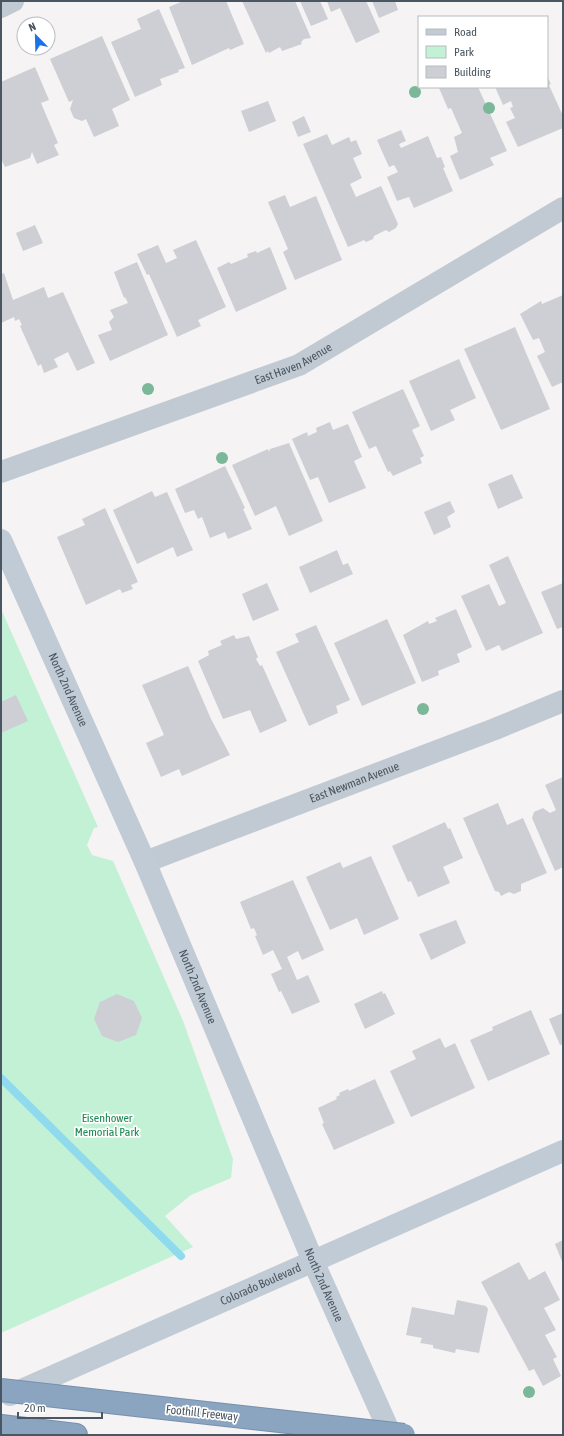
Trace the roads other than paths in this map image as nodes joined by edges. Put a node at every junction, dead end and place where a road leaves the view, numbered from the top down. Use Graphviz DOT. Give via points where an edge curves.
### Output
graph roads {
  1 [pos="13,1"];
  2 [pos="1,7"];
  3 [pos="563,208"];
  4 [pos="1,472"];
  5 [pos="1,540"];
  6 [pos="563,701"];
  7 [pos="144,862"];
  8 [pos="563,1150"];
  9 [pos="313,1261"];
  10 [pos="1,1390"];
  11 [pos="1,1398"];
  12 [pos="1,1426"];
  13 [pos="76,1435"];
  14 [pos="391,1435"];
  15 [pos="404,1435"];
  1 -- 2 [label="street"];
  3 -- 4 [label="street, East Haven Avenue" via="299,366"];
  5 -- 7 [label="street, North 2nd Avenue"];
  6 -- 7 [label="street, East Newman Avenue"];
  7 -- 9 [label="street, North 2nd Avenue"];
  8 -- 9 [label="street, Colorado Boulevard"];
  9 -- 11 [label="street, Colorado Boulevard"];
  9 -- 14 [label="street, North 2nd Avenue"];
  10 -- 15 [label="highway, Foothill Freeway, bridge"];
  12 -- 13 [label="highway"];
}
